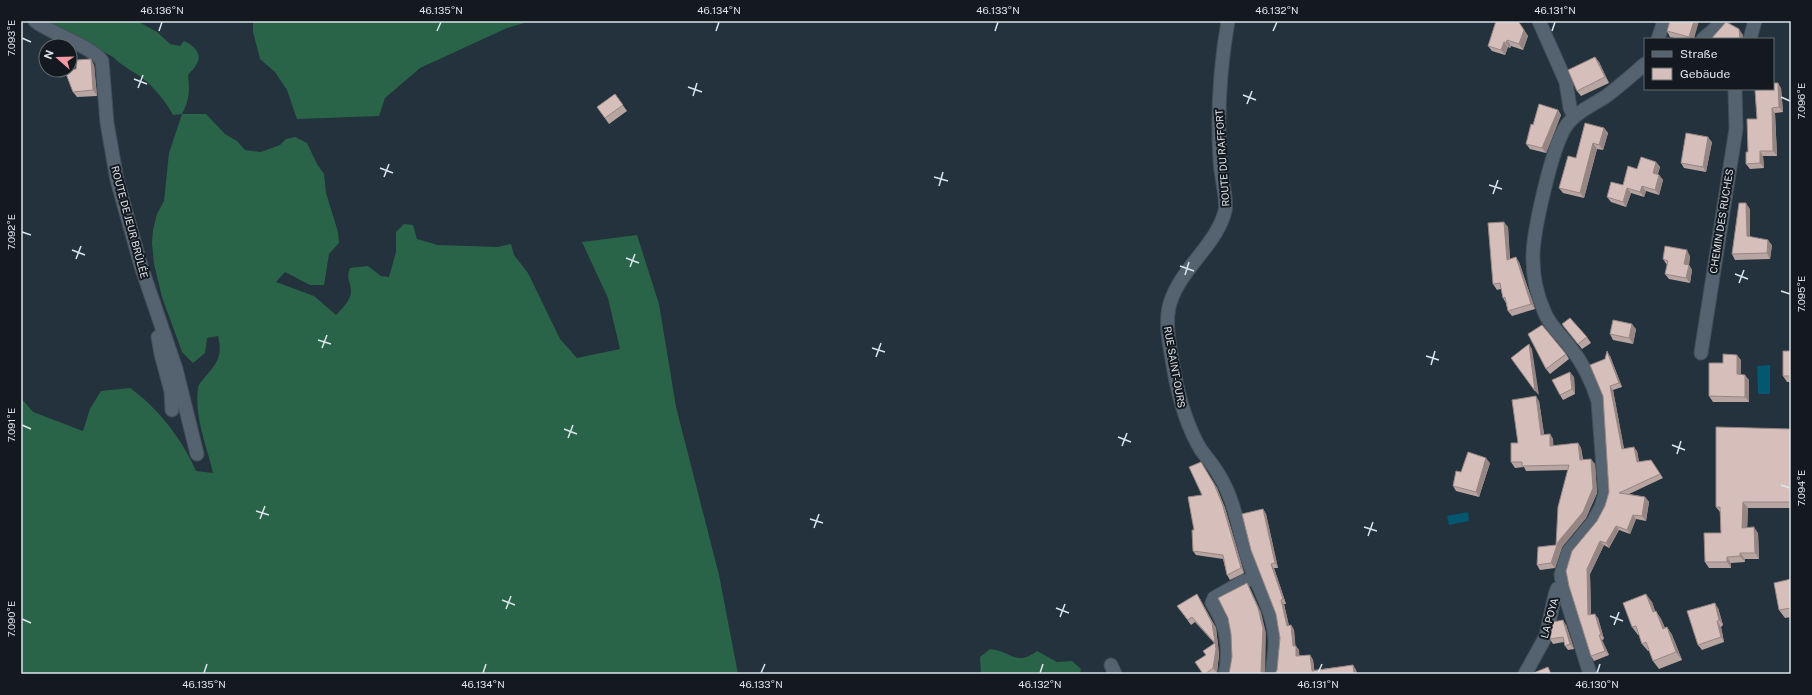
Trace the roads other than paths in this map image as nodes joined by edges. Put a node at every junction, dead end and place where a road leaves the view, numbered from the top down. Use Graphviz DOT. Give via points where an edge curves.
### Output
graph roads {
  1 [pos="35,21"];
  2 [pos="1228,21"];
  3 [pos="1539,21"];
  4 [pos="1664,21"];
  5 [pos="1724,21"];
  6 [pos="1755,21"];
  7 [pos="1658,38"];
  8 [pos="1704,38"];
  9 [pos="1750,38"];
  10 [pos="1644,65"];
  11 [pos="1735,90"];
  12 [pos="1574,117"];
  13 [pos="1220,223"];
  14 [pos="162,330"];
  15 [pos="1701,353"];
  16 [pos="172,410"];
  17 [pos="197,454"];
  18 [pos="1255,578"];
  19 [pos="1563,585"];
  20 [pos="1225,674"];
  21 [pos="1272,674"];
  22 [pos="1525,674"];
  23 [pos="1590,674"];
  1 -- 14 [label="street, ROUTE DE JEUR BRÛLÉE" via="54,34 95,54 102,61 107,123 117,180"];
  2 -- 13 [label="street, ROUTE DU RAFFORT" via="1218,100 1221,173 1226,203"];
  3 -- 12 [label="street" via="1566,82"];
  4 -- 7 [label="street"];
  5 -- 8 [label="street"];
  6 -- 9 [label="street"];
  10 -- 12 [label="street" via="1606,96"];
  11 -- 15 [label="street, CHEMIN DES RUCHES" via="1736,129"];
  12 -- 19 [label="street" via="1566,126 1553,159 1535,235 1532,260 1535,285 1544,312 1552,327 1579,359 1598,401 1605,494 1594,522 1568,552 1561,575"];
  13 -- 18 [label="street, RUE SAINT-OURS" via="1210,242 1171,295 1168,332 1184,413 1191,432 1220,475 1232,500 1247,558"];
  14 -- 16 [label="street" via="158,336 158,343 171,391"];
  14 -- 17 [label="street, ROUTE DE JEUR BRÛLÉE" via="176,370"];
  18 -- 20 [label="street" via="1244,581 1214,598 1212,602 1221,619 1226,643"];
  18 -- 21 [label="street, RUE SAINT-OURS" via="1272,624 1275,642"];
  19 -- 22 [label="street, LA POYA" via="1557,589 1555,595 1546,636"];
  19 -- 23 [label="street"];
}
